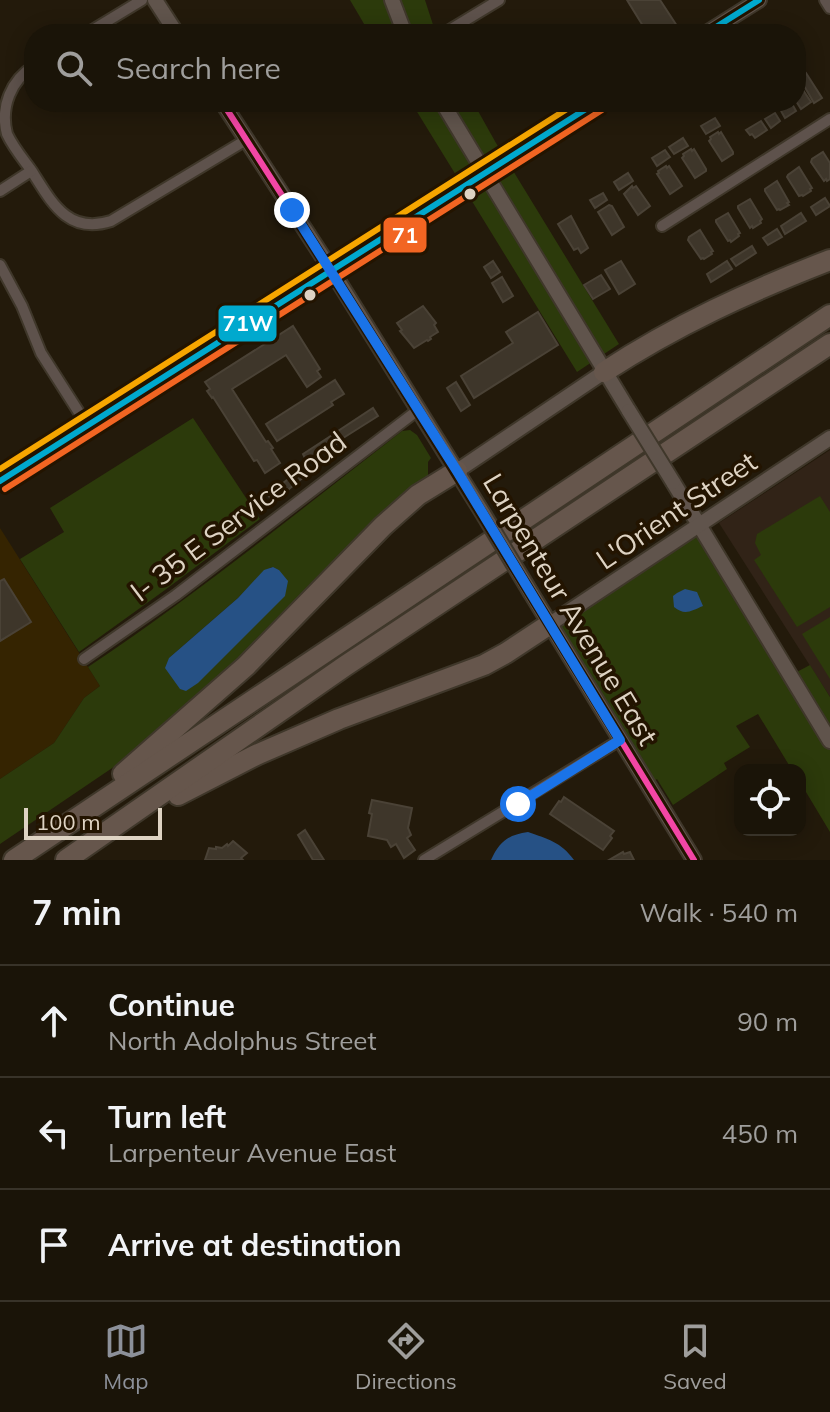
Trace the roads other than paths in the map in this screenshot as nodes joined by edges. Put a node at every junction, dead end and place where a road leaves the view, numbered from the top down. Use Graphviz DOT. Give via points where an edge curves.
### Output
graph roads {
  1 [pos="142,0"];
  2 [pos="155,0"];
  3 [pos="392,0"];
  4 [pos="499,0"];
  5 [pos="759,0"];
  6 [pos="825,0"];
  7 [pos="830,8"];
  8 [pos="102,24"];
  9 [pos="171,24"];
  10 [pos="401,24"];
  11 [pos="459,24"];
  12 [pos="721,24"];
  13 [pos="24,73"];
  14 [pos="228,112"];
  15 [pos="448,112"];
  16 [pos="581,112"];
  17 [pos="830,119"];
  18 [pos="246,140"];
  19 [pos="31,171"];
  20 [pos="485,174"];
  21 [pos="0,191"];
  22 [pos="662,226"];
  23 [pos="830,260"];
  24 [pos="0,265"];
  25 [pos="332,271"];
  26 [pos="830,315"];
  27 [pos="830,344"];
  28 [pos="604,372"];
  29 [pos="418,410"];
  30 [pos="87,425"];
  31 [pos="830,438"];
  32 [pos="457,471"];
  33 [pos="0,481"];
  34 [pos="699,526"];
  35 [pos="550,624"];
  36 [pos="84,659"];
  37 [pos="620,740"];
  38 [pos="830,741"];
  39 [pos="61,828"];
  40 [pos="107,832"];
  41 [pos="14,860"];
  42 [pos="66,860"];
  43 [pos="424,860"];
  44 [pos="694,860"];
  1 -- 8 [label="street"];
  2 -- 9 [label="street"];
  3 -- 10 [label="street"];
  4 -- 11 [label="street"];
  5 -- 12 [label="street"];
  6 -- 7 [label="street"];
  13 -- 19 [label="street" via="4,103 4,123"];
  14 -- 18 [label="street, Larpenteur Avenue East"];
  15 -- 20 [label="street"];
  16 -- 20 [label="street"];
  17 -- 22 [label="street"];
  18 -- 19 [label="street" via="102,223 82,223 64,215"];
  18 -- 25 [label="street, Larpenteur Avenue East"];
  19 -- 21 [label="street"];
  20 -- 25 [label="street"];
  20 -- 28 [label="street"];
  23 -- 28 [label="highway" via="715,308"];
  24 -- 30 [label="street" via="41,353"];
  25 -- 29 [label="street, Larpenteur Avenue East"];
  25 -- 30 [label="street"];
  26 -- 39 [label="highway"];
  27 -- 40 [label="highway" via="345,666"];
  28 -- 32 [label="street"];
  28 -- 34 [label="street, bridge"];
  29 -- 32 [label="street, Larpenteur Avenue East"];
  29 -- 36 [label="street, I- 35 E Service Road"];
  30 -- 33 [label="street"];
  31 -- 34 [label="street, L'Orient Street"];
  32 -- 35 [label="street, Larpenteur Avenue East, bridge"];
  32 -- 39 [label="highway" via="418,495 383,526 246,666"];
  34 -- 35 [label="street, L'Orient Street"];
  34 -- 38 [label="street"];
  35 -- 37 [label="street, Larpenteur Avenue East"];
  35 -- 40 [label="highway" via="484,665 270,749"];
  37 -- 43 [label="street"];
  37 -- 44 [label="street, Larpenteur Avenue East"];
  39 -- 41 [label="highway"];
  40 -- 42 [label="highway"];
}
